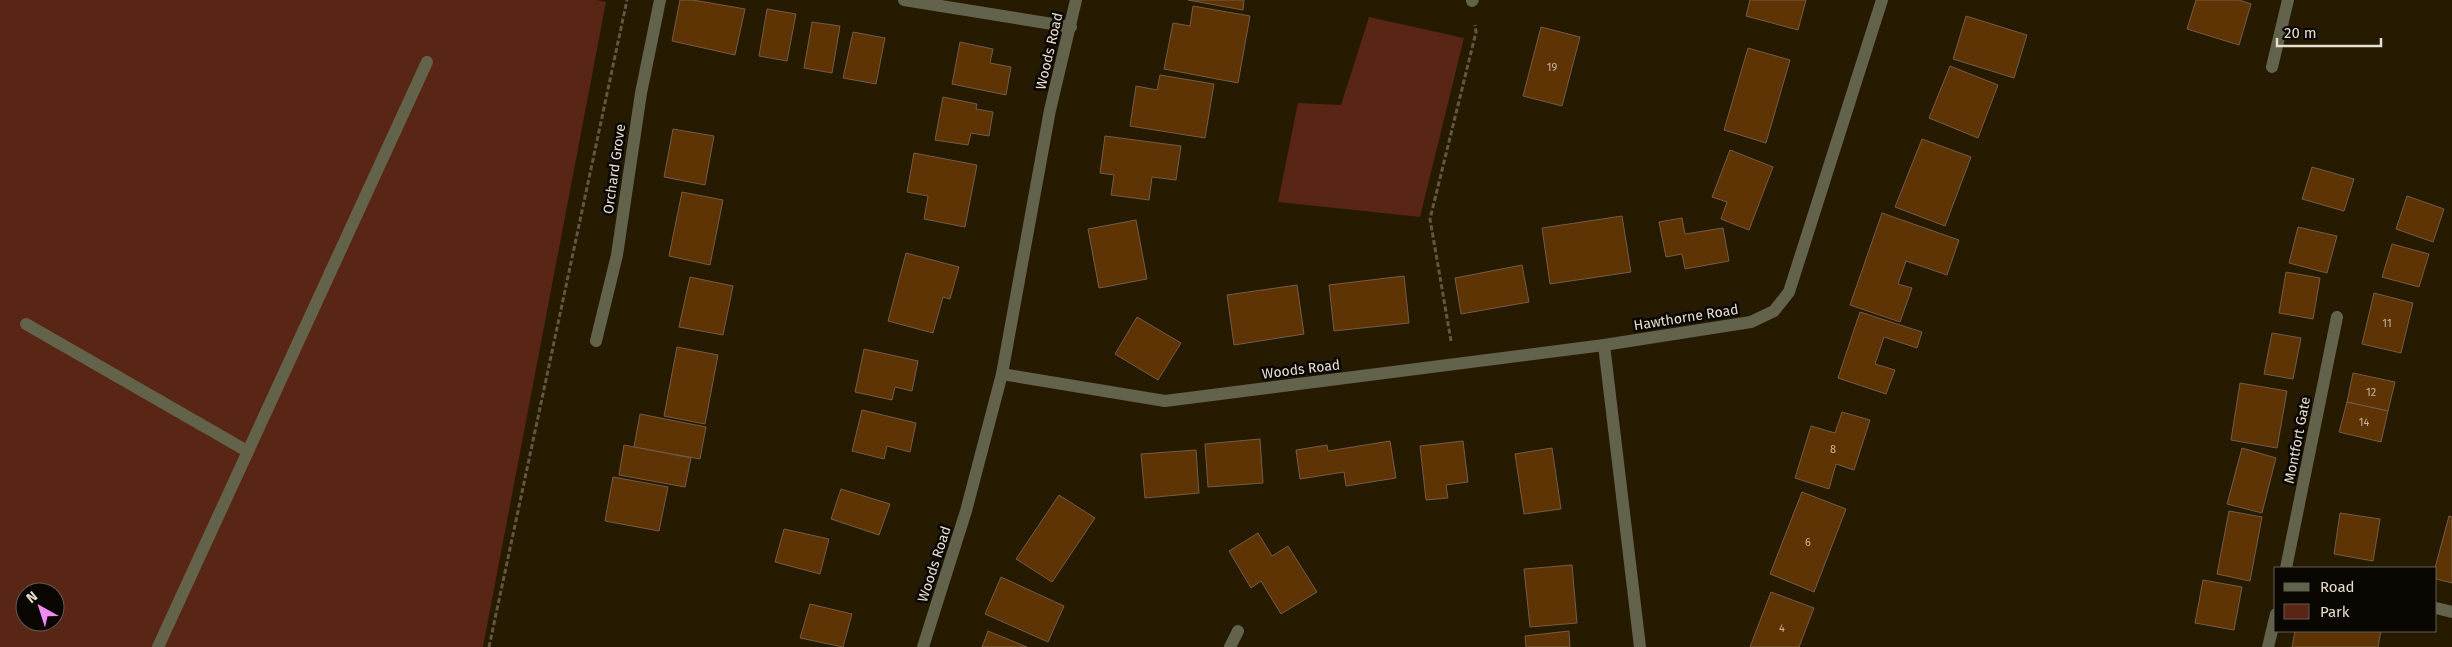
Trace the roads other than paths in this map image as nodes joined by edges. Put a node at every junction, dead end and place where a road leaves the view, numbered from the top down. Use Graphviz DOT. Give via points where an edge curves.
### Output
graph roads {
  1 [pos="660,0"];
  2 [pos="904,0"];
  3 [pos="1076,0"];
  4 [pos="1882,0"];
  5 [pos="2288,0"];
  6 [pos="1071,27"];
  7 [pos="427,62"];
  8 [pos="2272,67"];
  9 [pos="2337,317"];
  10 [pos="26,324"];
  11 [pos="596,341"];
  12 [pos="1604,345"];
  13 [pos="1002,374"];
  14 [pos="247,451"];
  15 [pos="2286,567"];
  16 [pos="2437,608"];
  17 [pos="2452,612"];
  18 [pos="2274,622"];
  19 [pos="1238,631"];
  20 [pos="158,647"];
  21 [pos="923,647"];
  22 [pos="1230,647"];
  23 [pos="1640,647"];
  24 [pos="2268,647"];
  1 -- 11 [label="street, Orchard Grove" via="641,94 618,255"];
  2 -- 6 [label="street"];
  3 -- 6 [label="street, Woods Road"];
  4 -- 12 [label="street, Hawthorne Road" via="1789,292 1774,311 1751,322"];
  5 -- 8 [label="street"];
  6 -- 13 [label="street, Woods Road" via="1050,110"];
  7 -- 14 [label="street"];
  9 -- 15 [label="street, Montfort Gate"];
  10 -- 14 [label="street"];
  12 -- 13 [label="street, Woods Road" via="1165,401"];
  12 -- 23 [label="street"];
  13 -- 21 [label="street, Woods Road" via="966,511"];
  14 -- 20 [label="street"];
  16 -- 17 [label="street"];
  18 -- 24 [label="street"];
  19 -- 22 [label="street"];
}
